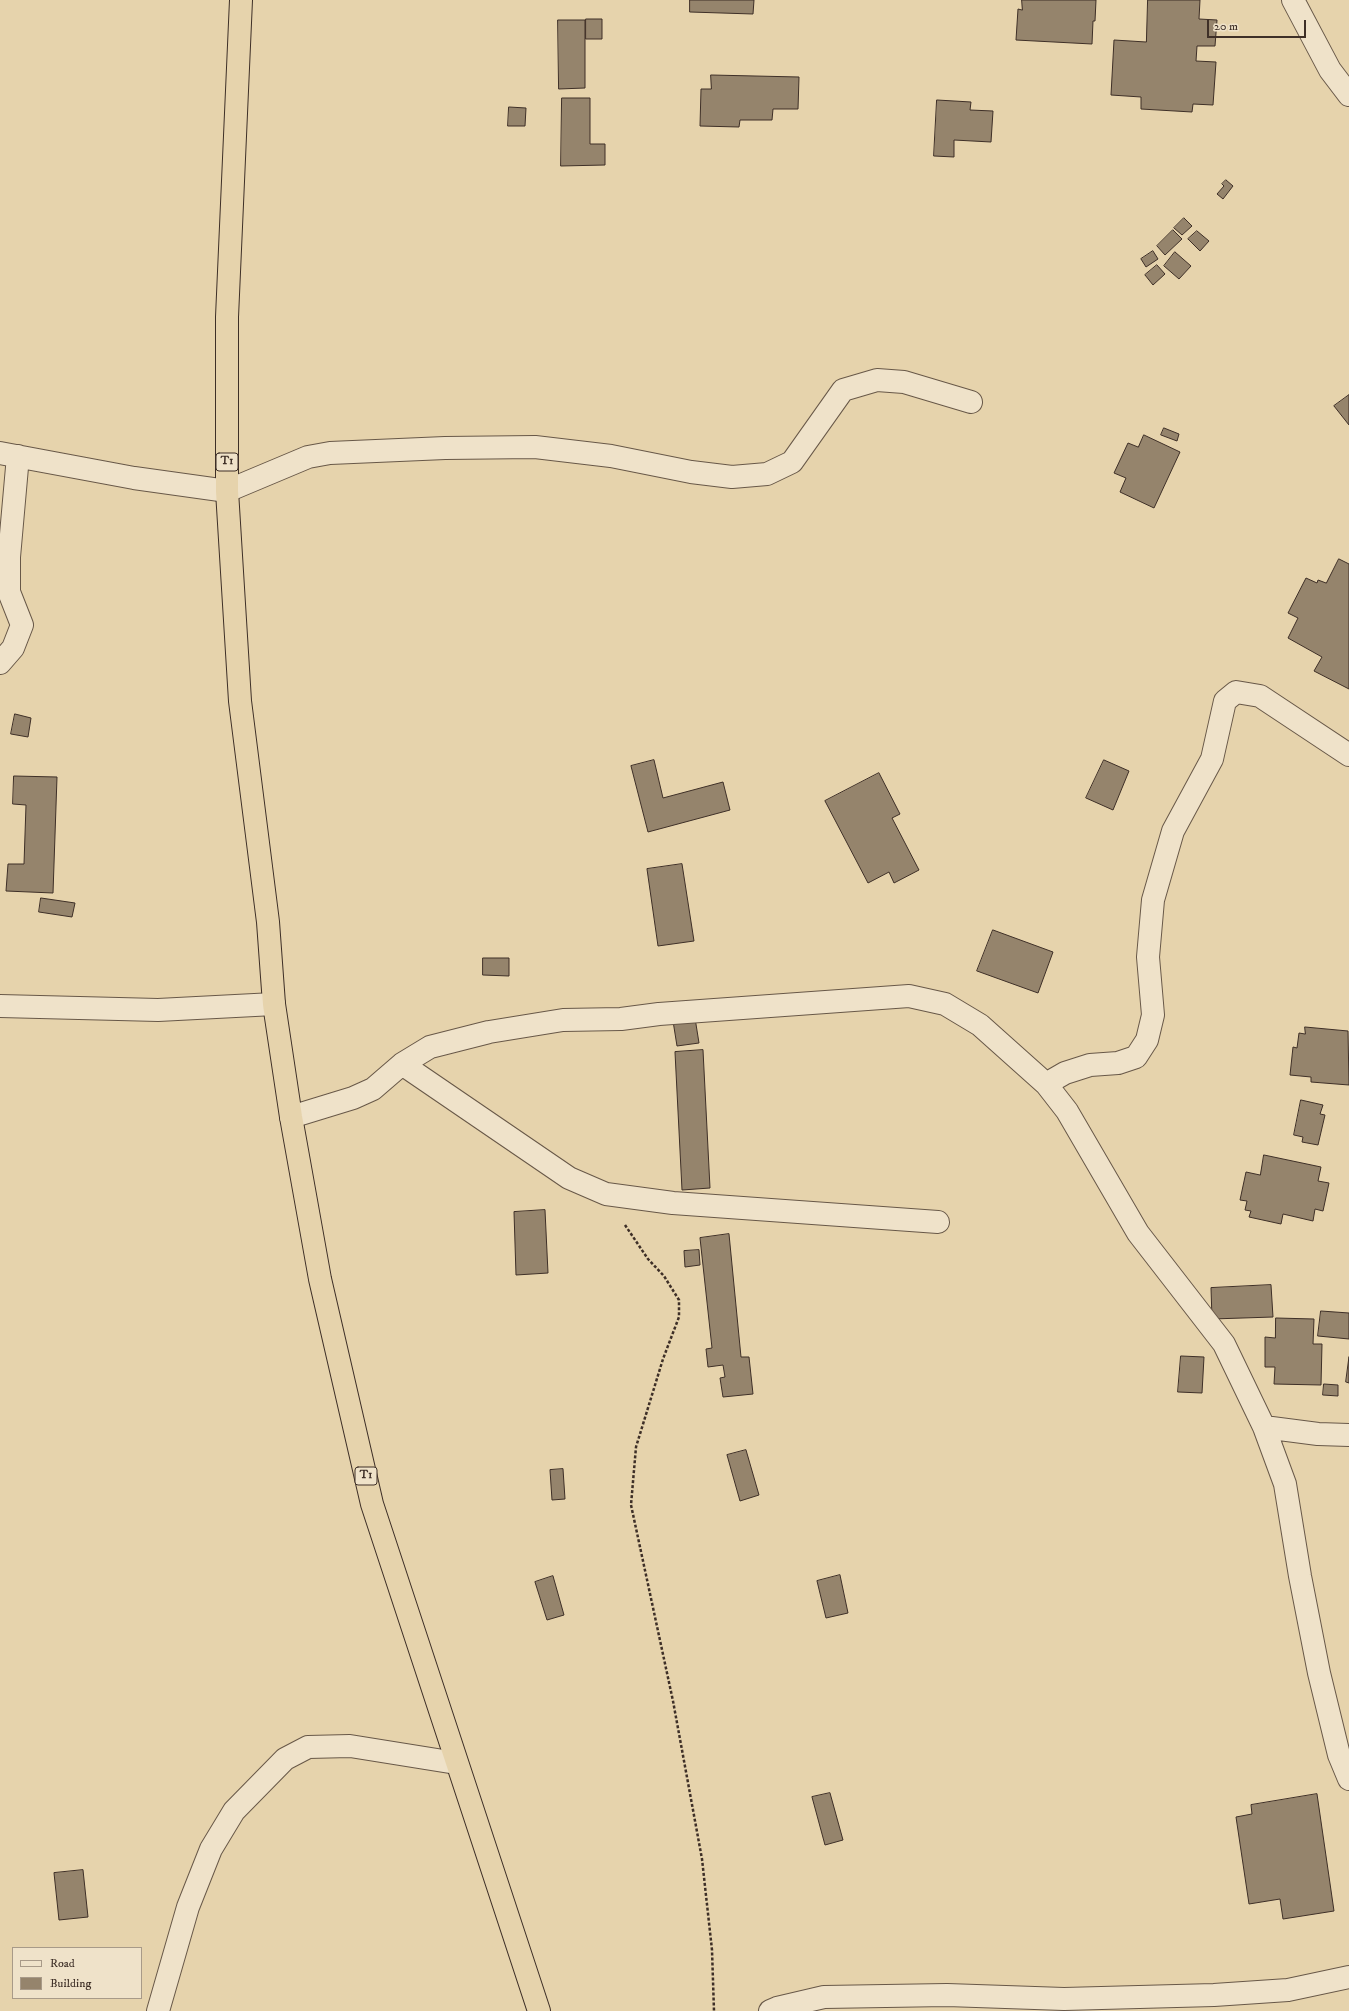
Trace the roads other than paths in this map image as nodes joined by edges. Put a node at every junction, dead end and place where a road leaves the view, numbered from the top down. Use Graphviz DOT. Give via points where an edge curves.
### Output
graph roads {
  1 [pos="241,0"];
  2 [pos="1293,0"];
  3 [pos="1349,94"];
  4 [pos="971,402"];
  5 [pos="9,455"];
  6 [pos="227,491"];
  7 [pos="0,664"];
  8 [pos="1349,755"];
  9 [pos="274,1004"];
  10 [pos="0,1006"];
  11 [pos="402,1064"];
  12 [pos="1046,1084"];
  13 [pos="291,1117"];
  14 [pos="938,1222"];
  15 [pos="1264,1427"];
  16 [pos="1349,1435"];
  17 [pos="456,1763"];
  18 [pos="1349,1779"];
  19 [pos="1349,1977"];
  20 [pos="158,2011"];
  21 [pos="539,2011"];
  22 [pos="770,2011"];
  1 -- 6 [label="highway, T1" via="227,317"];
  2 -- 3 [label="street" via="1330,70"];
  4 -- 6 [label="street" via="904,382 877,380 843,390 792,462 767,474 732,478 611,456 535,447 445,448 330,453 308,457"];
  5 -- 6 [label="street" via="134,478"];
  5 -- 7 [label="street" via="9,592 22,625 13,648"];
  6 -- 9 [label="highway, T1" via="240,701 268,922"];
  8 -- 12 [label="street" via="1260,696 1236,692 1225,701 1212,759 1173,831 1153,900 1148,956 1152,1015 1147,1040 1136,1057 1118,1063 1090,1065 1065,1073"];
  9 -- 10 [label="street" via="158,1010"];
  9 -- 13 [label="highway, T1"];
  11 -- 12 [label="street" via="430,1047 489,1032 563,1020 621,1019 909,996 945,1004 980,1025"];
  11 -- 13 [label="street" via="373,1089 353,1098"];
  11 -- 14 [label="street" via="569,1178 606,1194 673,1203"];
  12 -- 15 [label="street" via="1067,1111 1138,1233 1224,1344"];
  13 -- 17 [label="highway, T1" via="320,1279 372,1504"];
  15 -- 16 [label="street"];
  15 -- 18 [label="street" via="1285,1484 1319,1673 1339,1754"];
  17 -- 20 [label="street" via="350,1746 308,1747 285,1759 234,1811 211,1849 188,1907"];
  17 -- 21 [label="highway, T1"];
  19 -- 22 [label="street" via="1288,1990 1214,1994 1064,1999 947,1995 824,1997"];
}
